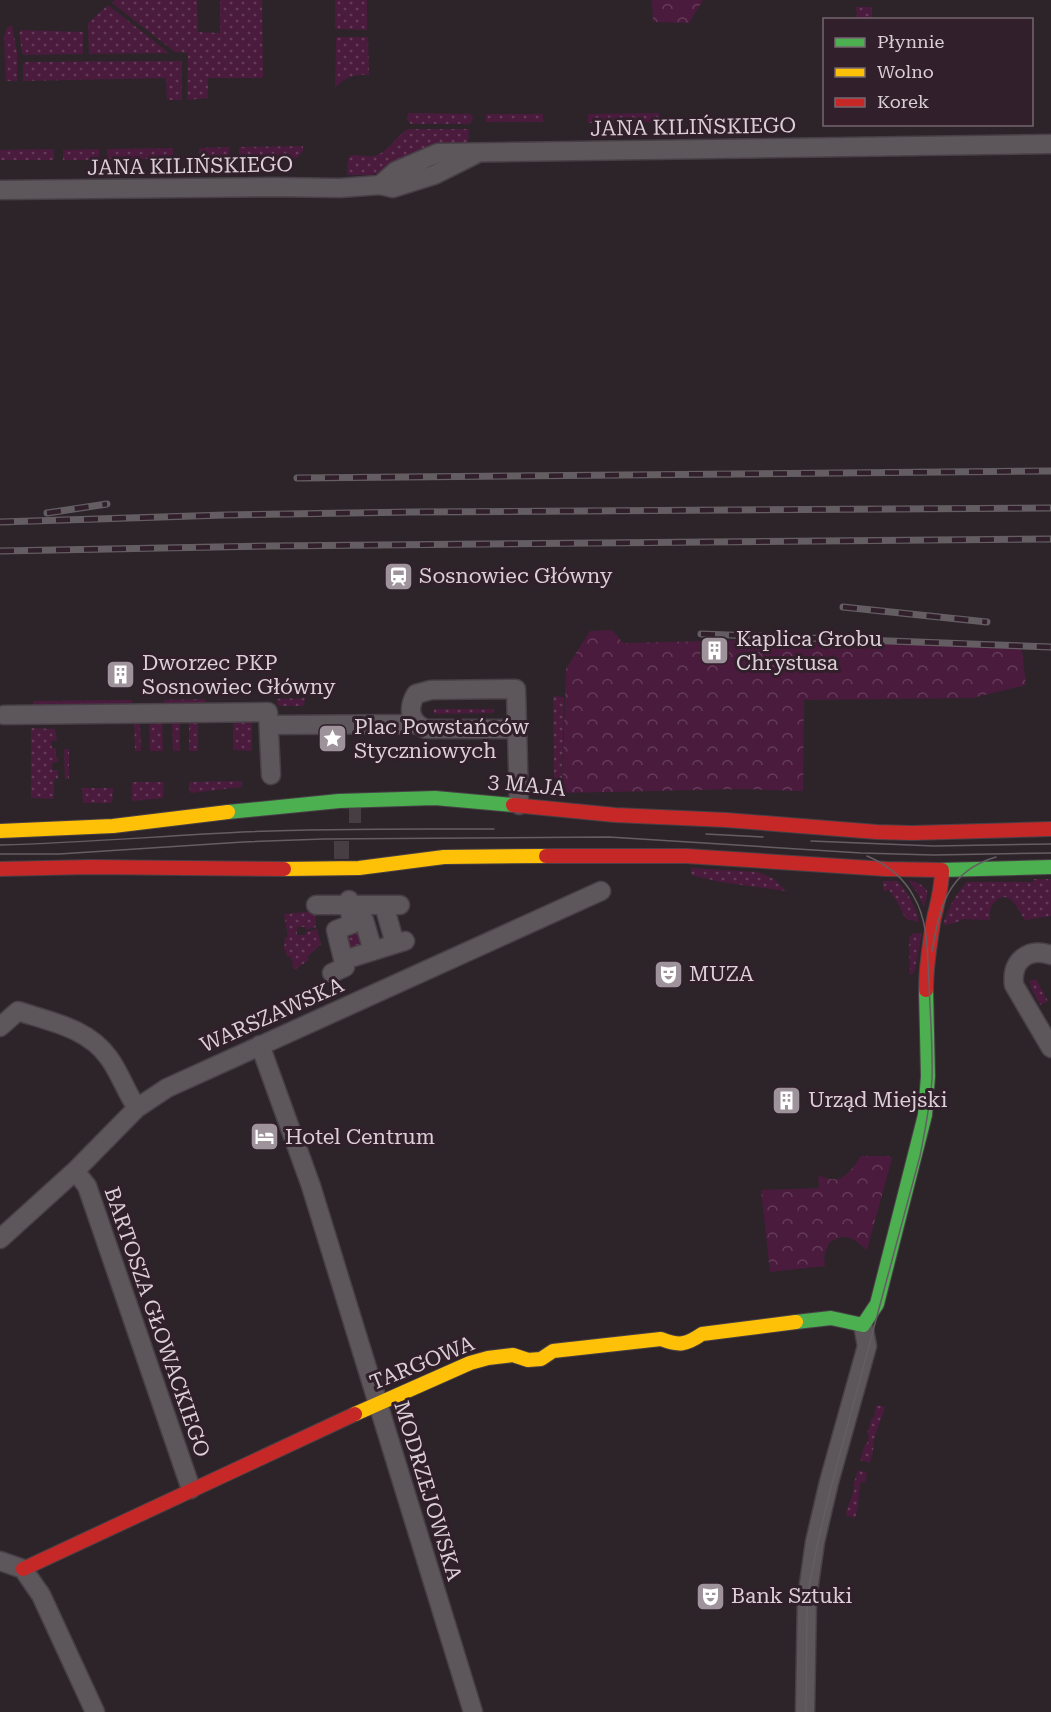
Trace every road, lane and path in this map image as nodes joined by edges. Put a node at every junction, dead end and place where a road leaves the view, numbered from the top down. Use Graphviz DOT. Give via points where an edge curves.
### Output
graph roads {
  1 [pos="1051,144"];
  2 [pos="0,190"];
  3 [pos="4,715"];
  4 [pos="417,724"];
  5 [pos="269,725"];
  6 [pos="517,729"];
  7 [pos="271,775"];
  8 [pos="519,805"];
  9 [pos="1051,830"];
  10 [pos="0,831"];
  11 [pos="1051,867"];
  12 [pos="0,869"];
  13 [pos="942,870"];
  14 [pos="601,891"];
  15 [pos="349,903"];
  16 [pos="316,905"];
  17 [pos="390,908"];
  18 [pos="358,922"];
  19 [pos="373,951"];
  20 [pos="1051,955"];
  21 [pos="0,1027"];
  22 [pos="260,1045"];
  23 [pos="1051,1048"];
  24 [pos="137,1108"];
  25 [pos="75,1171"];
  26 [pos="0,1239"];
  27 [pos="863,1324"];
  28 [pos="377,1403"];
  29 [pos="191,1490"];
  30 [pos="0,1561"];
  31 [pos="23,1569"];
  32 [pos="95,1712"];
  33 [pos="473,1712"];
  34 [pos="805,1712"];
  1 -- 2 [label="street, JANA KILIŃSKIEGO" via="480,151 438,153 396,171 380,185"];
  3 -- 5 [label="street" via="268,712"];
  4 -- 5 [label="street"];
  4 -- 6 [label="street" via="426,729"];
  4 -- 6 [label="street" via="410,711 416,694 423,691 516,689"];
  5 -- 7 [label="street"];
  6 -- 8 [label="street"];
  8 -- 9 [label="main road, 3 MAJA" via="877,832"];
  8 -- 10 [label="main road, 3 MAJA" via="435,798 339,801 112,826"];
  11 -- 13 [label="main road"];
  12 -- 13 [label="main road" via="347,868 444,857 560,855 686,856"];
  13 -- 27 [label="main road" via="926,974 925,1115 877,1304"];
  14 -- 22 [label="street, WARSZAWSKA"];
  15 -- 16 [label="street"];
  15 -- 17 [label="street"];
  15 -- 18 [label="street"];
  17 -- 18 [label="street"];
  17 -- 19 [label="street" via="400,943"];
  18 -- 19 [label="street"];
  18 -- 19 [label="street" via="336,930 345,965"];
  20 -- 23 [label="street" via="1026,955 1016,965 1013,976 1014,985"];
  21 -- 24 [label="street" via="18,1011 77,1030 110,1058"];
  22 -- 24 [label="street, WARSZAWSKA" via="168,1088"];
  22 -- 28 [label="street, MODRZEJOWSKA" via="311,1186"];
  24 -- 25 [label="street, WARSZAWSKA"];
  25 -- 26 [label="street, WARSZAWSKA"];
  25 -- 29 [label="street, BARTOSZA GŁOWACKIEGO" via="87,1186"];
  27 -- 28 [label="main road, TARGOWA" via="831,1318 702,1334 689,1343 676,1345 661,1339 553,1351 541,1359 513,1355 488,1358"];
  27 -- 34 [label="street" via="867,1346 815,1542 807,1598"];
  28 -- 29 [label="main road, TARGOWA"];
  28 -- 33 [label="street, MODRZEJOWSKA"];
  29 -- 31 [label="main road, TARGOWA"];
  30 -- 31 [label="street"];
  31 -- 32 [label="street" via="41,1595"];
}
